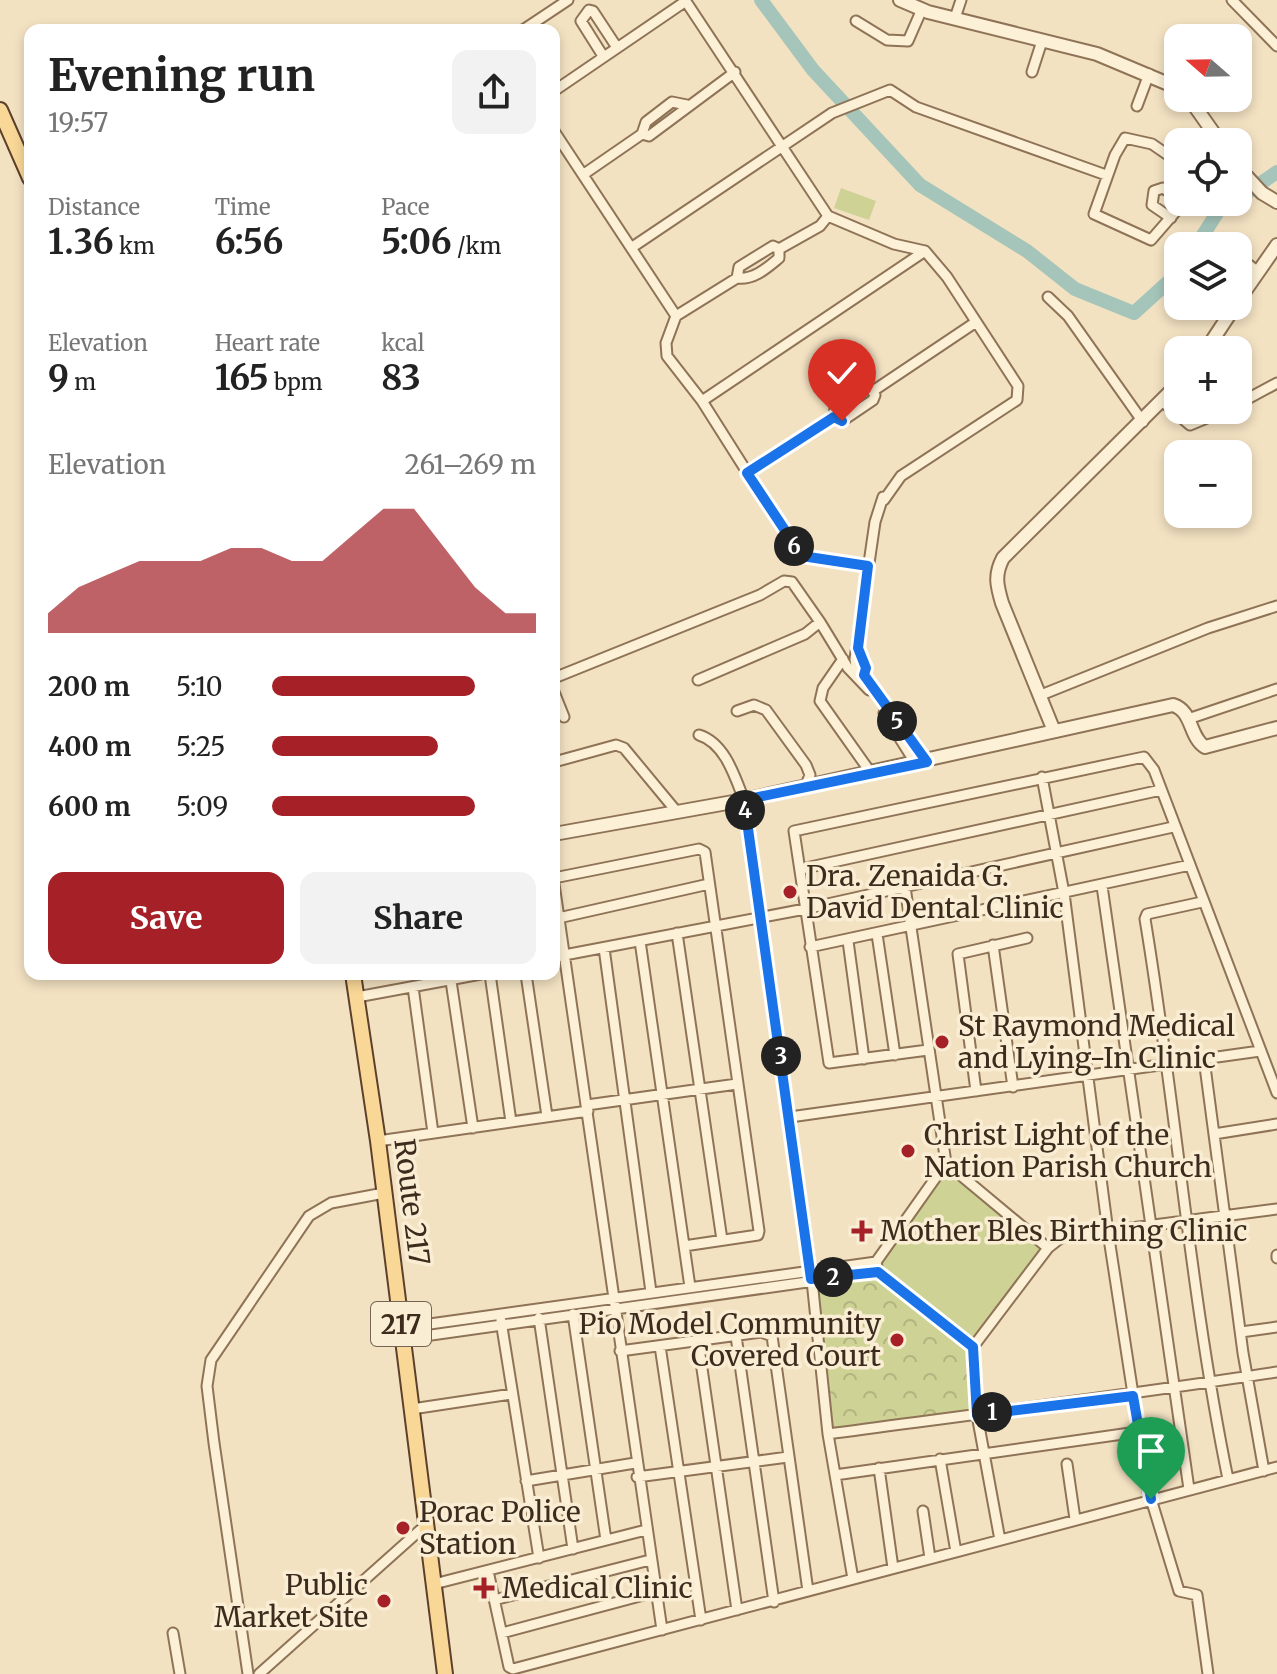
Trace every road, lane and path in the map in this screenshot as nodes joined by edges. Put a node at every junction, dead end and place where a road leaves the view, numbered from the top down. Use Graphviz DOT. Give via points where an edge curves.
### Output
graph roads {
  1 [pos="568,0"];
  2 [pos="685,0"];
  3 [pos="900,0"];
  4 [pos="961,0"];
  5 [pos="1232,0"];
  6 [pos="922,9"];
  7 [pos="955,18"];
  8 [pos="856,21"];
  9 [pos="532,24"];
  10 [pos="1042,41"];
  11 [pos="616,46"];
  12 [pos="1277,46"];
  13 [pos="603,56"];
  14 [pos="735,72"];
  15 [pos="1032,72"];
  16 [pos="1149,74"];
  17 [pos="1164,81"];
  18 [pos="560,87"];
  19 [pos="687,105"];
  20 [pos="1137,106"];
  21 [pos="0,110"];
  22 [pos="642,134"];
  23 [pos="560,140"];
  24 [pos="782,145"];
  25 [pos="1164,152"];
  26 [pos="24,164"];
  27 [pos="584,174"];
  28 [pos="1106,175"];
  29 [pos="1252,184"];
  30 [pos="1164,189"];
  31 [pos="1277,202"];
  32 [pos="1164,213"];
  33 [pos="828,216"];
  34 [pos="1168,216"];
  35 [pos="1171,218"];
  36 [pos="1277,245"];
  37 [pos="631,248"];
  38 [pos="779,249"];
  39 [pos="925,251"];
  40 [pos="1252,267"];
  41 [pos="1257,271"];
  42 [pos="737,278"];
  43 [pos="1252,279"];
  44 [pos="1048,297"];
  45 [pos="676,316"];
  46 [pos="976,322"];
  47 [pos="1277,383"];
  48 [pos="1252,396"];
  49 [pos="702,401"];
  50 [pos="1163,402"];
  51 [pos="1143,422"];
  52 [pos="747,473"];
  53 [pos="868,566"];
  54 [pos="1277,606"];
  55 [pos="820,622"];
  56 [pos="843,659"];
  57 [pos="560,676"];
  58 [pos="698,680"];
  59 [pos="1277,689"];
  60 [pos="1041,695"];
  61 [pos="560,707"];
  62 [pos="737,711"];
  63 [pos="564,717"];
  64 [pos="1188,719"];
  65 [pos="1277,728"];
  66 [pos="1054,731"];
  67 [pos="699,735"];
  68 [pos="560,760"];
  69 [pos="921,763"];
  70 [pos="871,773"];
  71 [pos="1042,777"];
  72 [pos="806,785"];
  73 [pos="1161,790"];
  74 [pos="744,800"];
  75 [pos="677,812"];
  76 [pos="1050,813"];
  77 [pos="1173,827"];
  78 [pos="560,833"];
  79 [pos="1058,853"];
  80 [pos="1190,865"];
  81 [pos="801,869"];
  82 [pos="560,877"];
  83 [pos="709,884"];
  84 [pos="1102,886"];
  85 [pos="905,887"];
  86 [pos="1064,893"];
  87 [pos="1202,902"];
  88 [pos="805,909"];
  89 [pos="560,917"];
  90 [pos="761,918"];
  91 [pos="913,925"];
  92 [pos="714,926"];
  93 [pos="677,933"];
  94 [pos="560,934"];
  95 [pos="877,934"];
  96 [pos="1027,938"];
  97 [pos="640,941"];
  98 [pos="848,941"];
  99 [pos="993,945"];
  100 [pos="810,947"];
  101 [pos="604,948"];
  102 [pos="565,955"];
  103 [pos="560,956"];
  104 [pos="354,980"];
  105 [pos="455,980"];
  106 [pos="491,980"];
  107 [pos="527,980"];
  108 [pos="451,981"];
  109 [pos="413,987"];
  110 [pos="357,997"];
  111 [pos="928,1050"];
  112 [pos="1260,1051"];
  113 [pos="895,1055"];
  114 [pos="864,1059"];
  115 [pos="1204,1059"];
  116 [pos="1169,1065"];
  117 [pos="1130,1069"];
  118 [pos="1089,1076"];
  119 [pos="737,1084"];
  120 [pos="1013,1087"];
  121 [pos="701,1089"];
  122 [pos="976,1091"];
  123 [pos="1277,1093"];
  124 [pos="664,1094"];
  125 [pos="934,1096"];
  126 [pos="627,1100"];
  127 [pos="588,1108"];
  128 [pos="547,1116"];
  129 [pos="790,1117"];
  130 [pos="511,1122"];
  131 [pos="1277,1124"];
  132 [pos="473,1128"];
  133 [pos="433,1133"];
  134 [pos="1214,1134"];
  135 [pos="378,1141"];
  136 [pos="946,1163"];
  137 [pos="384,1193"];
  138 [pos="1277,1209"];
  139 [pos="1224,1218"];
  140 [pos="1189,1222"];
  141 [pos="1152,1226"];
  142 [pos="1108,1232"];
  143 [pos="722,1240"];
  144 [pos="684,1246"];
  145 [pos="1048,1248"];
  146 [pos="877,1267"];
  147 [pos="811,1275"];
  148 [pos="690,1287"];
  149 [pos="651,1292"];
  150 [pos="613,1302"];
  151 [pos="573,1314"];
  152 [pos="501,1318"];
  153 [pos="539,1318"];
  154 [pos="1277,1327"];
  155 [pos="1241,1332"];
  156 [pos="402,1333"];
  157 [pos="736,1336"];
  158 [pos="698,1341"];
  159 [pos="660,1346"];
  160 [pos="973,1347"];
  161 [pos="620,1351"];
  162 [pos="1277,1372"];
  163 [pos="1247,1377"];
  164 [pos="1209,1382"];
  165 [pos="1172,1386"];
  166 [pos="512,1394"];
  167 [pos="1133,1396"];
  168 [pos="412,1409"];
  169 [pos="977,1415"];
  170 [pos="1137,1432"];
  171 [pos="828,1434"];
  172 [pos="986,1455"];
  173 [pos="788,1457"];
  174 [pos="940,1459"];
  175 [pos="753,1462"];
  176 [pos="635,1463"];
  177 [pos="1067,1464"];
  178 [pos="715,1466"];
  179 [pos="1277,1467"];
  180 [pos="879,1468"];
  181 [pos="595,1469"];
  182 [pos="1264,1471"];
  183 [pos="677,1472"];
  184 [pos="561,1474"];
  185 [pos="835,1475"];
  186 [pos="637,1477"];
  187 [pos="1228,1479"];
  188 [pos="526,1481"];
  189 [pos="1189,1489"];
  190 [pos="1150,1499"];
  191 [pos="923,1511"];
  192 [pos="1075,1519"];
  193 [pos="427,1524"];
  194 [pos="646,1530"];
  195 [pos="606,1540"];
  196 [pos="1000,1540"];
  197 [pos="573,1549"];
  198 [pos="956,1552"];
  199 [pos="539,1558"];
  200 [pos="930,1558"];
  201 [pos="650,1560"];
  202 [pos="893,1568"];
  203 [pos="488,1571"];
  204 [pos="853,1579"];
  205 [pos="434,1584"];
  206 [pos="808,1591"];
  207 [pos="655,1592"];
  208 [pos="494,1600"];
  209 [pos="774,1602"];
  210 [pos="737,1610"];
  211 [pos="701,1620"];
  212 [pos="662,1630"];
  213 [pos="173,1633"];
  214 [pos="502,1633"];
  215 [pos="180,1674"];
  216 [pos="248,1674"];
  217 [pos="259,1674"];
  218 [pos="445,1674"];
  219 [pos="1208,1674"];
  1 -- 9 [label="street"];
  2 -- 11 [label="street"];
  2 -- 14 [label="street"];
  3 -- 6 [label="street"];
  4 -- 7 [label="street"];
  5 -- 12 [label="street"];
  6 -- 7 [label="street"];
  6 -- 8 [label="street" via="908,41 887,40"];
  7 -- 10 [label="street"];
  10 -- 15 [label="street"];
  10 -- 16 [label="street"];
  11 -- 13 [label="street"];
  11 -- 13 [label="street" via="589,10 581,21"];
  13 -- 18 [label="street"];
  14 -- 19 [label="street"];
  14 -- 24 [label="street"];
  16 -- 17 [label="street"];
  16 -- 20 [label="street"];
  19 -- 22 [label="street" via="683,114 649,136"];
  19 -- 22 [label="street" via="672,102 646,122"];
  21 -- 26 [label="main road"];
  22 -- 27 [label="street"];
  23 -- 27 [label="street"];
  24 -- 28 [label="street" via="843,107 890,90 916,107"];
  24 -- 33 [label="street"];
  24 -- 37 [label="street"];
  25 -- 28 [label="street" via="1125,138"];
  27 -- 37 [label="street"];
  28 -- 35 [label="street" via="1094,211 1098,219 1147,240"];
  29 -- 31 [label="street"];
  30 -- 32 [label="street" via="1154,191 1150,199"];
  33 -- 38 [label="street"];
  33 -- 39 [label="street"];
  34 -- 35 [label="street"];
  36 -- 41 [label="street"];
  37 -- 45 [label="street"];
  38 -- 42 [label="street" via="779,258 768,267 747,279"];
  38 -- 42 [label="street" via="773,246 739,267"];
  39 -- 46 [label="street"];
  39 -- 49 [label="street"];
  40 -- 41 [label="street"];
  41 -- 43 [label="street"];
  42 -- 45 [label="street"];
  44 -- 51 [label="street" via="1068,316"];
  45 -- 49 [label="street" via="667,356"];
  46 -- 52 [label="street" via="873,391 873,400 842,421 834,417"];
  46 -- 53 [label="street" via="1018,386 1017,400 901,476 883,497"];
  47 -- 48 [label="street"];
  49 -- 52 [label="street"];
  50 -- 51 [label="street"];
  51 -- 60 [label="street" via="997,569 1002,603"];
  52 -- 53 [label="street" via="802,556"];
  53 -- 69 [label="street" via="858,648 864,675"];
  54 -- 60 [label="street"];
  55 -- 56 [label="street"];
  55 -- 57 [label="street" via="792,582 784,581"];
  55 -- 58 [label="street" via="805,634"];
  56 -- 69 [label="street"];
  56 -- 70 [label="street" via="820,701"];
  59 -- 64 [label="street"];
  60 -- 66 [label="street"];
  61 -- 63 [label="street"];
  62 -- 72 [label="street" via="754,705 766,710 806,765"];
  64 -- 65 [label="street" via="1205,747"];
  64 -- 66 [label="street" via="1173,705"];
  66 -- 69 [label="street"];
  67 -- 74 [label="street" via="714,742"];
  68 -- 75 [label="street" via="616,745 624,748"];
  69 -- 70 [label="street"];
  70 -- 72 [label="street"];
  71 -- 73 [label="street" via="1144,757"];
  71 -- 76 [label="street"];
  71 -- 81 [label="street" via="794,831"];
  72 -- 74 [label="street"];
  73 -- 76 [label="street"];
  73 -- 77 [label="street"];
  74 -- 75 [label="street"];
  74 -- 90 [label="street"];
  75 -- 78 [label="street"];
  76 -- 79 [label="street"];
  76 -- 81 [label="street"];
  77 -- 79 [label="street"];
  77 -- 80 [label="street"];
  79 -- 85 [label="street"];
  79 -- 86 [label="street"];
  80 -- 84 [label="street"];
  80 -- 87 [label="street"];
  81 -- 88 [label="street"];
  82 -- 83 [label="street" via="699,849 705,852"];
  83 -- 89 [label="street"];
  83 -- 92 [label="street"];
  84 -- 86 [label="street"];
  84 -- 117 [label="street"];
  85 -- 88 [label="street"];
  85 -- 91 [label="street"];
  86 -- 91 [label="street"];
  86 -- 118 [label="street"];
  87 -- 112 [label="street"];
  87 -- 116 [label="street" via="1147,914 1145,919"];
  88 -- 90 [label="street"];
  88 -- 100 [label="street"];
  90 -- 92 [label="street"];
  90 -- 129 [label="street"];
  91 -- 95 [label="street"];
  91 -- 111 [label="street"];
  92 -- 93 [label="street"];
  92 -- 119 [label="street"];
  93 -- 97 [label="street"];
  93 -- 121 [label="street"];
  94 -- 102 [label="street"];
  95 -- 98 [label="street"];
  95 -- 113 [label="street"];
  96 -- 99 [label="street"];
  97 -- 101 [label="street"];
  97 -- 124 [label="street"];
  98 -- 100 [label="street"];
  98 -- 114 [label="street"];
  99 -- 120 [label="street"];
  99 -- 122 [label="street" via="958,954"];
  100 -- 114 [label="street" via="828,1061"];
  101 -- 102 [label="street"];
  101 -- 126 [label="street"];
  102 -- 103 [label="street"];
  102 -- 127 [label="street"];
  104 -- 110 [label="main road, Route 217 / 217"];
  105 -- 108 [label="street"];
  106 -- 130 [label="street"];
  107 -- 128 [label="street"];
  108 -- 109 [label="street"];
  108 -- 132 [label="street"];
  109 -- 110 [label="street"];
  109 -- 133 [label="street"];
  110 -- 135 [label="main road, Route 217 / 217"];
  111 -- 113 [label="street"];
  111 -- 125 [label="street"];
  112 -- 115 [label="street"];
  112 -- 123 [label="street"];
  113 -- 114 [label="street"];
  115 -- 116 [label="street"];
  115 -- 134 [label="street"];
  116 -- 117 [label="street"];
  116 -- 140 [label="street"];
  117 -- 118 [label="street"];
  117 -- 141 [label="street"];
  118 -- 120 [label="street"];
  118 -- 142 [label="street"];
  119 -- 121 [label="street"];
  119 -- 143 [label="street" via="759,1233"];
  120 -- 122 [label="street"];
  121 -- 124 [label="street"];
  121 -- 143 [label="street"];
  122 -- 125 [label="street"];
  124 -- 126 [label="street"];
  124 -- 144 [label="street"];
  125 -- 129 [label="street"];
  125 -- 136 [label="street"];
  126 -- 127 [label="street"];
  126 -- 149 [label="street"];
  127 -- 128 [label="street"];
  127 -- 150 [label="street"];
  128 -- 130 [label="street"];
  129 -- 147 [label="street"];
  130 -- 132 [label="street"];
  131 -- 134 [label="street"];
  132 -- 133 [label="street"];
  133 -- 135 [label="street"];
  134 -- 139 [label="street"];
  135 -- 137 [label="main road, Route 217 / 217"];
  136 -- 145 [label="street"];
  136 -- 146 [label="street"];
  137 -- 156 [label="main road, Route 217 / 217"];
  137 -- 216 [label="street" via="331,1203 309,1216 211,1360 207,1386"];
  138 -- 139 [label="street"];
  139 -- 140 [label="street"];
  139 -- 155 [label="street"];
  140 -- 141 [label="street"];
  140 -- 164 [label="street"];
  141 -- 142 [label="street"];
  141 -- 165 [label="street"];
  142 -- 145 [label="street" via="1062,1237"];
  142 -- 167 [label="street"];
  143 -- 144 [label="street"];
  144 -- 148 [label="street"];
  145 -- 160 [label="street"];
  146 -- 147 [label="street"];
  146 -- 160 [label="street"];
  147 -- 148 [label="street"];
  147 -- 150 [label="street"];
  147 -- 171 [label="street"];
  148 -- 149 [label="street"];
  149 -- 150 [label="street"];
  150 -- 151 [label="street"];
  150 -- 152 [label="street"];
  150 -- 161 [label="street"];
  151 -- 153 [label="street"];
  151 -- 181 [label="street"];
  152 -- 153 [label="street"];
  152 -- 156 [label="street"];
  152 -- 166 [label="street"];
  153 -- 184 [label="street"];
  154 -- 155 [label="street"];
  155 -- 163 [label="street"];
  156 -- 168 [label="main road, Route 217 / 217"];
  157 -- 158 [label="street"];
  157 -- 173 [label="street" via="763,1332 773,1338"];
  157 -- 175 [label="street"];
  158 -- 159 [label="street"];
  158 -- 178 [label="street"];
  159 -- 161 [label="street"];
  159 -- 183 [label="street"];
  160 -- 169 [label="street"];
  161 -- 176 [label="street"];
  162 -- 163 [label="street"];
  163 -- 164 [label="street"];
  163 -- 182 [label="street"];
  164 -- 165 [label="street"];
  164 -- 187 [label="street"];
  165 -- 167 [label="street"];
  165 -- 189 [label="street"];
  166 -- 168 [label="street"];
  166 -- 188 [label="street"];
  167 -- 169 [label="street"];
  167 -- 170 [label="street"];
  168 -- 193 [label="main road, Route 217 / 217"];
  169 -- 171 [label="street"];
  169 -- 172 [label="street"];
  170 -- 172 [label="street"];
  170 -- 190 [label="street"];
  171 -- 185 [label="street"];
  172 -- 174 [label="street"];
  172 -- 196 [label="street"];
  173 -- 175 [label="street"];
  173 -- 206 [label="street"];
  174 -- 180 [label="street"];
  174 -- 198 [label="street"];
  175 -- 178 [label="street"];
  175 -- 209 [label="street"];
  176 -- 181 [label="street"];
  176 -- 186 [label="street"];
  177 -- 192 [label="street"];
  178 -- 183 [label="street"];
  178 -- 210 [label="street"];
  179 -- 182 [label="street"];
  180 -- 185 [label="street"];
  180 -- 202 [label="street"];
  181 -- 184 [label="street"];
  181 -- 195 [label="street"];
  182 -- 187 [label="street"];
  183 -- 186 [label="street"];
  183 -- 211 [label="street"];
  184 -- 188 [label="street"];
  184 -- 197 [label="street"];
  185 -- 204 [label="street"];
  186 -- 194 [label="street"];
  187 -- 189 [label="street"];
  188 -- 199 [label="street"];
  189 -- 190 [label="street"];
  190 -- 192 [label="street"];
  190 -- 219 [label="street" via="1179,1591 1197,1595"];
  191 -- 200 [label="street"];
  192 -- 196 [label="street"];
  193 -- 205 [label="main road, Route 217 / 217"];
  193 -- 217 [label="street"];
  194 -- 195 [label="street"];
  194 -- 201 [label="street"];
  195 -- 197 [label="street"];
  196 -- 198 [label="street"];
  197 -- 199 [label="street"];
  198 -- 200 [label="street"];
  199 -- 203 [label="street"];
  200 -- 202 [label="street"];
  201 -- 207 [label="street"];
  201 -- 208 [label="street"];
  202 -- 204 [label="street"];
  203 -- 205 [label="street"];
  203 -- 208 [label="street"];
  204 -- 206 [label="street"];
  205 -- 218 [label="main road, Route 217 / 217"];
  206 -- 209 [label="street"];
  207 -- 212 [label="street"];
  207 -- 214 [label="street"];
  208 -- 214 [label="street"];
  209 -- 210 [label="street"];
  210 -- 211 [label="street"];
  211 -- 212 [label="street"];
  212 -- 214 [label="street" via="513,1669"];
  213 -- 215 [label="street"];
}
